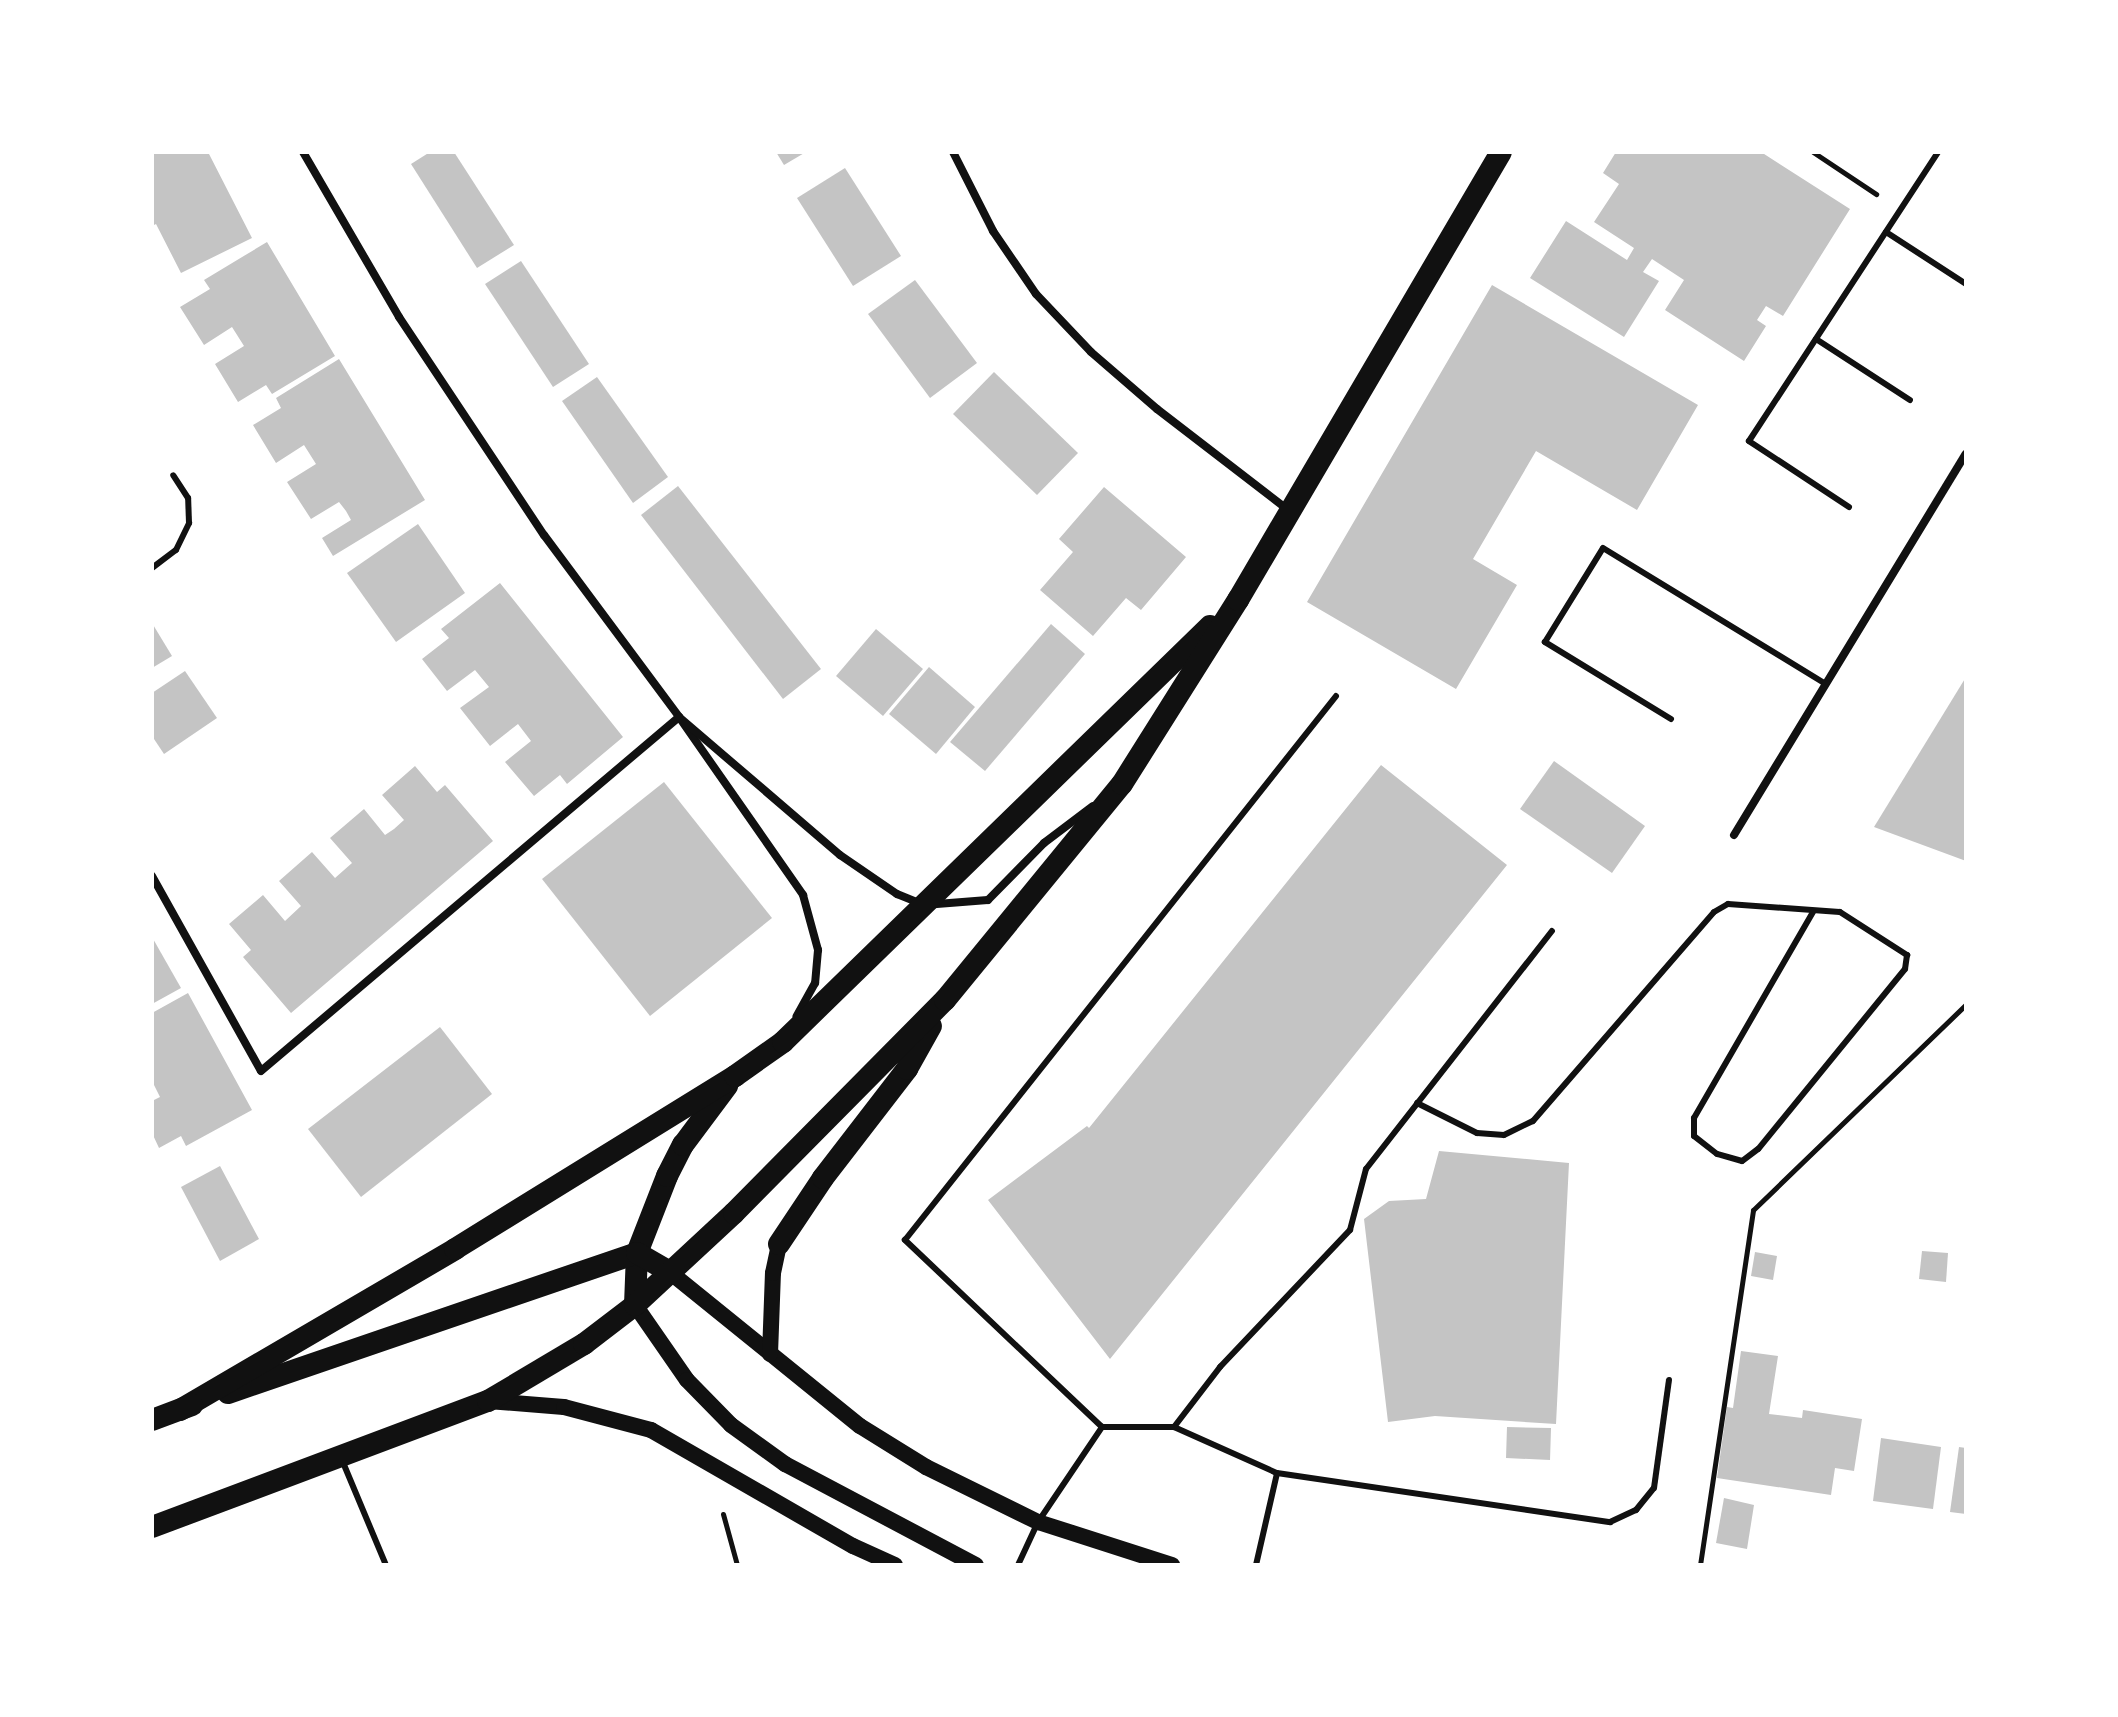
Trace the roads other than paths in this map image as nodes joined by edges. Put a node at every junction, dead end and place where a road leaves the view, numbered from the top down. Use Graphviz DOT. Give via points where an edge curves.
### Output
graph roads {
  1 [pos="303,152"];
  2 [pos="953,152"];
  3 [pos="1501,152"];
  4 [pos="1938,152"];
  5 [pos="1886,232"];
  6 [pos="1966,284"];
  7 [pos="1816,339"];
  8 [pos="1910,400"];
  9 [pos="1966,454"];
  10 [pos="173,475"];
  11 [pos="1849,507"];
  12 [pos="1289,510"];
  13 [pos="152,568"];
  14 [pos="1238,600"];
  15 [pos="1826,684"];
  16 [pos="1336,696"];
  17 [pos="679,717"];
  18 [pos="1671,719"];
  19 [pos="1122,784"];
  20 [pos="1734,835"];
  21 [pos="152,876"];
  22 [pos="924,905"];
  23 [pos="1813,912"];
  24 [pos="1552,931"];
  25 [pos="945,1000"];
  26 [pos="783,1042"];
  27 [pos="735,1076"];
  28 [pos="1417,1103"];
  29 [pos="779,1244"];
  30 [pos="637,1253"];
  31 [pos="671,1273"];
  32 [pos="635,1305"];
  33 [pos="770,1354"];
  34 [pos="1669,1380"];
  35 [pos="488,1401"];
  36 [pos="180,1410"];
  37 [pos="152,1420"];
  38 [pos="1102,1427"];
  39 [pos="1174,1427"];
  40 [pos="341,1456"];
  41 [pos="1277,1473"];
  42 [pos="1038,1522"];
  43 [pos="152,1527"];
  44 [pos="386,1565"];
  45 [pos="895,1565"];
  46 [pos="976,1565"];
  47 [pos="1018,1565"];
  48 [pos="1172,1565"];
  49 [pos="1256,1565"];
  1 -- 17 [label="street" via="399,317 544,535"];
  2 -- 12 [label="street" via="993,231 1036,294 1091,352 1157,409"];
  3 -- 12 [label="highway"];
  4 -- 5 [label="lane"];
  5 -- 6 [label="lane"];
  5 -- 7 [label="lane"];
  7 -- 8 [label="lane"];
  7 -- 11 [label="lane" via="1749,441"];
  9 -- 15 [label="street"];
  10 -- 13 [label="lane" via="188,498 189,523 176,550"];
  12 -- 14 [label="highway"];
  14 -- 19 [label="highway"];
  14 -- 22 [label="highway"];
  15 -- 18 [label="lane" via="1603,548 1545,642"];
  15 -- 20 [label="street"];
  16 -- 38 [label="lane" via="905,1240"];
  17 -- 21 [label="street" via="261,1071"];
  17 -- 22 [label="street" via="840,855 897,894"];
  17 -- 26 [label="street" via="803,895 813,924 818,950 815,983"];
  19 -- 22 [label="street" via="1044,843 988,900"];
  19 -- 25 [label="highway"];
  22 -- 26 [label="highway"];
  23 -- 23 [label="lane" via="1840,912 1907,955 1905,969 1758,1149 1742,1161 1717,1154 1694,1136 1694,1118"];
  23 -- 28 [label="lane" via="1728,904 1714,912 1533,1121 1504,1135 1477,1133"];
  24 -- 28 [label="lane"];
  25 -- 29 [label="highway" via="907,1069"];
  25 -- 31 [label="highway"];
  26 -- 27 [label="highway"];
  27 -- 30 [label="highway" via="683,1145"];
  27 -- 36 [label="highway"];
  28 -- 39 [label="lane" via="1366,1169 1350,1230 1220,1367"];
  29 -- 33 [label="main road"];
  30 -- 31 [label="highway"];
  30 -- 32 [label="highway"];
  30 -- 36 [label="highway"];
  31 -- 32 [label="highway"];
  31 -- 33 [label="main road"];
  32 -- 35 [label="highway" via="584,1344"];
  32 -- 46 [label="main road" via="687,1380 731,1425 785,1464"];
  33 -- 42 [label="main road" via="860,1426 926,1467"];
  34 -- 41 [label="lane" via="1654,1488 1636,1510 1610,1522"];
  35 -- 40 [label="highway"];
  35 -- 45 [label="main road" via="564,1407 651,1430"];
  36 -- 37 [label="highway"];
  38 -- 39 [label="lane"];
  38 -- 42 [label="lane"];
  39 -- 41 [label="lane"];
  40 -- 43 [label="highway"];
  40 -- 44 [label="lane"];
  41 -- 49 [label="lane"];
  42 -- 47 [label="lane"];
  42 -- 48 [label="main road"];
}
